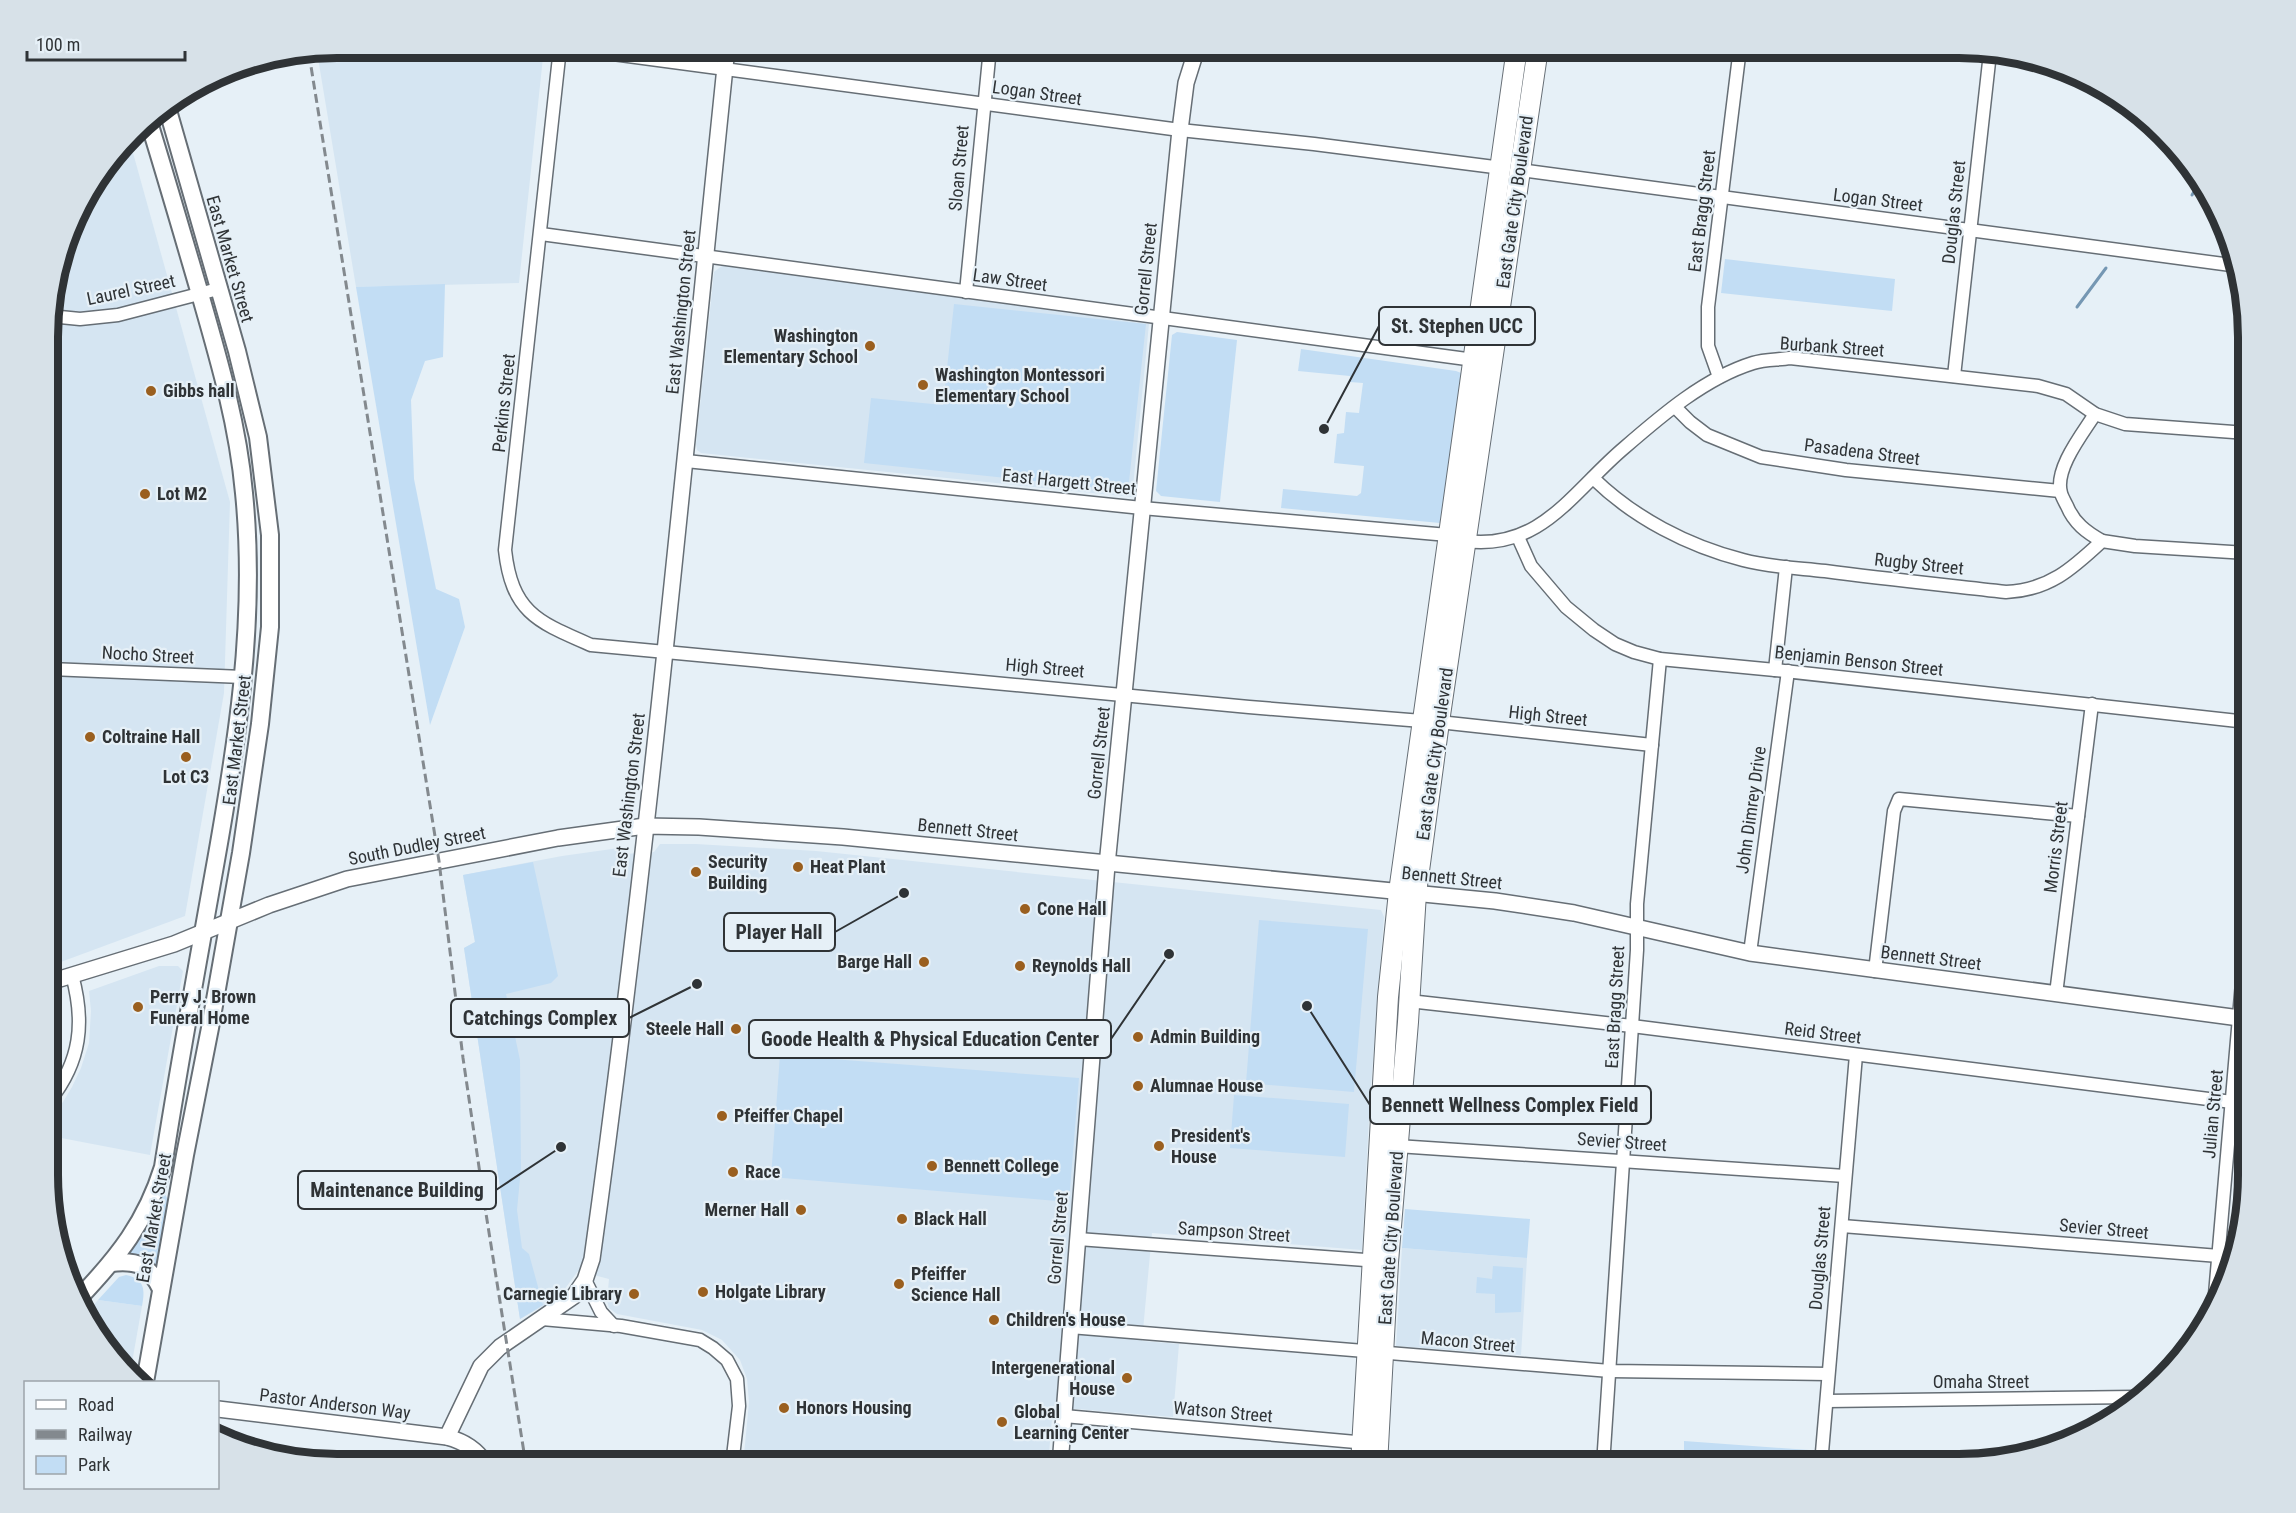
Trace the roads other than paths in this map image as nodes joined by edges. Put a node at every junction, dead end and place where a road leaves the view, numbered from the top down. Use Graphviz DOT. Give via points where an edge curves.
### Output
graph roads {
  1 [pos="559,58"];
  2 [pos="643,58"];
  3 [pos="726,58"];
  4 [pos="989,58"];
  5 [pos="1194,58"];
  6 [pos="1517,58"];
  7 [pos="1536,58"];
  8 [pos="1739,58"];
  9 [pos="1989,60"];
  10 [pos="725,69"];
  11 [pos="984,104"];
  12 [pos="169,115"];
  13 [pos="161,122"];
  14 [pos="172,125"];
  15 [pos="151,130"];
  16 [pos="1180,130"];
  17 [pos="1511,169"];
  18 [pos="1721,198"];
  19 [pos="1970,230"];
  20 [pos="541,234"];
  21 [pos="706,255"];
  22 [pos="2228,265"];
  23 [pos="218,289"];
  24 [pos="966,292"];
  25 [pos="200,293"];
  26 [pos="59,317"];
  27 [pos="1161,318"];
  28 [pos="1474,360"];
  29 [pos="1954,376"];
  30 [pos="1719,377"];
  31 [pos="1675,407"];
  32 [pos="2095,414"];
  33 [pos="2238,432"];
  34 [pos="687,461"];
  35 [pos="1593,478"];
  36 [pos="2060,491"];
  37 [pos="1142,508"];
  38 [pos="1518,537"];
  39 [pos="1457,538"];
  40 [pos="2102,541"];
  41 [pos="2238,553"];
  42 [pos="1786,567"];
  43 [pos="665,651"];
  44 [pos="1660,659"];
  45 [pos="58,669"];
  46 [pos="1775,670"];
  47 [pos="1788,671"];
  48 [pos="243,677"];
  49 [pos="1124,694"];
  50 [pos="2092,704"];
  51 [pos="1430,721"];
  52 [pos="2238,721"];
  53 [pos="1652,745"];
  54 [pos="2078,816"];
  55 [pos="645,826"];
  56 [pos="1107,864"];
  57 [pos="1408,892"];
  58 [pos="229,921"];
  59 [pos="1637,927"];
  60 [pos="203,932"];
  61 [pos="1750,953"];
  62 [pos="1875,971"];
  63 [pos="72,975"];
  64 [pos="58,979"];
  65 [pos="2056,994"];
  66 [pos="1409,1001"];
  67 [pos="2238,1018"];
  68 [pos="1632,1026"];
  69 [pos="1856,1055"];
  70 [pos="2238,1057"];
  71 [pos="58,1089"];
  72 [pos="2232,1102"];
  73 [pos="1397,1146"];
  74 [pos="1624,1160"];
  75 [pos="163,1167"];
  76 [pos="1845,1176"];
  77 [pos="177,1197"];
  78 [pos="1842,1226"];
  79 [pos="1078,1239"];
  80 [pos="2219,1256"];
  81 [pos="1380,1261"];
  82 [pos="111,1263"];
  83 [pos="585,1280"];
  84 [pos="2217,1281"];
  85 [pos="161,1289"];
  86 [pos="84,1292"];
  87 [pos="542,1319"];
  88 [pos="614,1326"];
  89 [pos="1070,1327"];
  90 [pos="1375,1353"];
  91 [pos="1610,1371"];
  92 [pos="1827,1374"];
  93 [pos="146,1378"];
  94 [pos="2128,1397"];
  95 [pos="1827,1401"];
  96 [pos="219,1409"];
  97 [pos="1064,1416"];
  98 [pos="447,1437"];
  99 [pos="1370,1444"];
  100 [pos="479,1454"];
  101 [pos="733,1454"];
  102 [pos="1061,1454"];
  103 [pos="1366,1454"];
  104 [pos="1373,1454"];
  105 [pos="1604,1454"];
  106 [pos="1822,1454"];
  1 -- 20 [label="street, Perkins Street"];
  2 -- 10 [label="street, Logan Street"];
  3 -- 10 [label="street, East Washington Street"];
  4 -- 11 [label="street, Sloan Street"];
  5 -- 16 [label="street, Gorrell Street"];
  6 -- 17 [label="main road, East Gate City Boulevard"];
  7 -- 17 [label="main road, East Gate City Boulevard"];
  8 -- 18 [label="street, East Bragg Street"];
  9 -- 19 [label="street, Douglas Street"];
  10 -- 11 [label="street, Logan Street"];
  10 -- 21 [label="street, East Washington Street"];
  11 -- 16 [label="street, Logan Street"];
  11 -- 24 [label="street, Sloan Street"];
  12 -- 14 [label="main road, East Market Street"];
  13 -- 14 [label="main road"];
  14 -- 23 [label="main road, East Market Street"];
  15 -- 25 [label="main road, East Market Street"];
  16 -- 17 [label="street, Logan Street"];
  16 -- 27 [label="street, Gorrell Street"];
  17 -- 18 [label="street, Logan Street"];
  17 -- 28 [label="main road, East Gate City Boulevard"];
  17 -- 39 [label="main road, East Gate City Boulevard"];
  18 -- 19 [label="street, Logan Street"];
  18 -- 30 [label="street, East Bragg Street" via="1707,331"];
  19 -- 22 [label="street, Logan Street"];
  19 -- 29 [label="street, Douglas Street"];
  20 -- 21 [label="street, Law Street"];
  20 -- 43 [label="street, Perkins Street" via="506,550 508,574 528,610 545,625 591,645"];
  21 -- 24 [label="street, Law Street"];
  21 -- 34 [label="street, East Washington Street"];
  23 -- 25 [label="street, Laurel Street"];
  23 -- 58 [label="main road, East Market Street" via="258,437 270,535 270,627 261,717"];
  24 -- 27 [label="street, Law Street"];
  25 -- 26 [label="street, Laurel Street" via="118,315"];
  25 -- 48 [label="main road, East Market Street" via="234,420 245,493 249,591"];
  27 -- 28 [label="street, Law Street"];
  27 -- 37 [label="street, Gorrell Street"];
  28 -- 39 [label="main road, East Gate City Boulevard"];
  29 -- 30 [label="street, Burbank Street" via="1790,358 1755,362"];
  29 -- 32 [label="street, Burbank Street" via="2066,394"];
  30 -- 31 [label="street, Burbank Street"];
  31 -- 35 [label="street, Burbank Street"];
  31 -- 36 [label="street, Pasadena Street" via="1707,435 1761,457 1846,470"];
  32 -- 33 [label="street, Burbank Street" via="2124,424"];
  32 -- 36 [label="street" via="2062,471"];
  34 -- 37 [label="street, East Hargett Street"];
  34 -- 43 [label="street, East Washington Street"];
  35 -- 38 [label="street, Burbank Street" via="1543,523"];
  35 -- 42 [label="street, Rugby Street" via="1613,498 1661,528 1744,560"];
  36 -- 40 [label="street" via="2072,518"];
  37 -- 39 [label="street, East Hargett Street"];
  37 -- 49 [label="street, Gorrell Street"];
  38 -- 39 [label="street, Burbank Street" via="1492,543"];
  38 -- 44 [label="street, Benjamin Benson Street" via="1531,566 1566,607 1615,644"];
  39 -- 51 [label="main road, East Gate City Boulevard"];
  40 -- 41 [label="street"];
  40 -- 42 [label="street, Rugby Street" via="2064,574 2023,591"];
  42 -- 46 [label="street"];
  43 -- 49 [label="street, High Street"];
  43 -- 55 [label="street, East Washington Street"];
  44 -- 46 [label="street, Benjamin Benson Street"];
  44 -- 53 [label="street, East Bragg Street"];
  45 -- 48 [label="street, Nocho Street"];
  46 -- 47 [label="street, Benjamin Benson Street"];
  47 -- 50 [label="street, Benjamin Benson Street"];
  47 -- 61 [label="street, John Dimrey Drive"];
  48 -- 60 [label="main road, East Market Street" via="232,774"];
  49 -- 51 [label="street, High Street"];
  49 -- 56 [label="street, Gorrell Street"];
  50 -- 52 [label="street, Benjamin Benson Street"];
  50 -- 54 [label="street, Morris Street"];
  51 -- 53 [label="street, High Street"];
  51 -- 57 [label="main road, East Gate City Boulevard"];
  53 -- 59 [label="street, East Bragg Street"];
  54 -- 62 [label="street" via="1899,799 1894,811"];
  54 -- 65 [label="street, Morris Street"];
  55 -- 56 [label="street, Bennett Street" via="843,837"];
  55 -- 58 [label="street, South Dudley Street" via="558,838 347,879"];
  55 -- 83 [label="street, East Washington Street" via="609,1133 592,1259"];
  56 -- 57 [label="street, Bennett Street"];
  56 -- 79 [label="street, Gorrell Street"];
  57 -- 59 [label="street, Bennett Street" via="1533,906"];
  57 -- 66 [label="main road, East Gate City Boulevard"];
  57 -- 81 [label="main road, East Gate City Boulevard" via="1388,998"];
  58 -- 60 [label="street, South Dudley Street"];
  58 -- 77 [label="main road, East Market Street"];
  59 -- 61 [label="street, Bennett Street"];
  59 -- 68 [label="street, East Bragg Street"];
  60 -- 63 [label="street, South Dudley Street"];
  60 -- 75 [label="main road, East Market Street"];
  61 -- 62 [label="street, Bennett Street"];
  62 -- 65 [label="street, Bennett Street"];
  63 -- 64 [label="street, South Dudley Street"];
  63 -- 71 [label="street" via="79,1000 79,1033 66,1078"];
  65 -- 67 [label="street, Bennett Street"];
  66 -- 68 [label="street, Reid Street"];
  66 -- 73 [label="main road, East Gate City Boulevard"];
  68 -- 69 [label="street, Reid Street"];
  68 -- 74 [label="street, East Bragg Street"];
  69 -- 72 [label="street, Reid Street"];
  69 -- 76 [label="street, Douglas Street"];
  70 -- 72 [label="street, Julian Street"];
  72 -- 80 [label="street, Julian Street"];
  73 -- 74 [label="street, Sevier Street"];
  73 -- 81 [label="main road, East Gate City Boulevard"];
  74 -- 76 [label="street, Sevier Street"];
  74 -- 91 [label="street, East Bragg Street"];
  75 -- 77 [label="main road" via="169,1190"];
  75 -- 82 [label="main road, East Market Street" via="143,1218"];
  76 -- 78 [label="street, Douglas Street"];
  77 -- 85 [label="main road, East Market Street"];
  78 -- 80 [label="street, Sevier Street"];
  78 -- 92 [label="street, Douglas Street"];
  79 -- 81 [label="street, Sampson Street"];
  79 -- 89 [label="street, Gorrell Street"];
  80 -- 84 [label="street, Julian Street"];
  81 -- 90 [label="main road, East Gate City Boulevard"];
  82 -- 85 [label="main road" via="135,1262 146,1267"];
  82 -- 86 [label="main road, East Market Street"];
  83 -- 87 [label="street, East Washington Street" via="574,1296"];
  83 -- 88 [label="street" via="601,1312"];
  85 -- 93 [label="main road, East Market Street"];
  87 -- 88 [label="street"];
  87 -- 98 [label="street, East Washington Street" via="500,1347 482,1366"];
  88 -- 101 [label="street" via="700,1340 727,1360 737,1378"];
  89 -- 90 [label="street, Macon Street"];
  89 -- 97 [label="street, Gorrell Street"];
  90 -- 91 [label="street, Macon Street"];
  90 -- 99 [label="main road, East Gate City Boulevard"];
  91 -- 92 [label="street, Macon Street"];
  91 -- 105 [label="street, East Bragg Street"];
  92 -- 95 [label="street, Douglas Street"];
  94 -- 95 [label="street, Omaha Street"];
  95 -- 106 [label="street, Douglas Street"];
  96 -- 98 [label="street, Pastor Anderson Way"];
  97 -- 99 [label="street, Watson Street"];
  97 -- 102 [label="street, Gorrell Street"];
  98 -- 100 [label="street" via="465,1442"];
  99 -- 103 [label="main road, East Gate City Boulevard"];
  99 -- 104 [label="main road, East Gate City Boulevard"];
}
